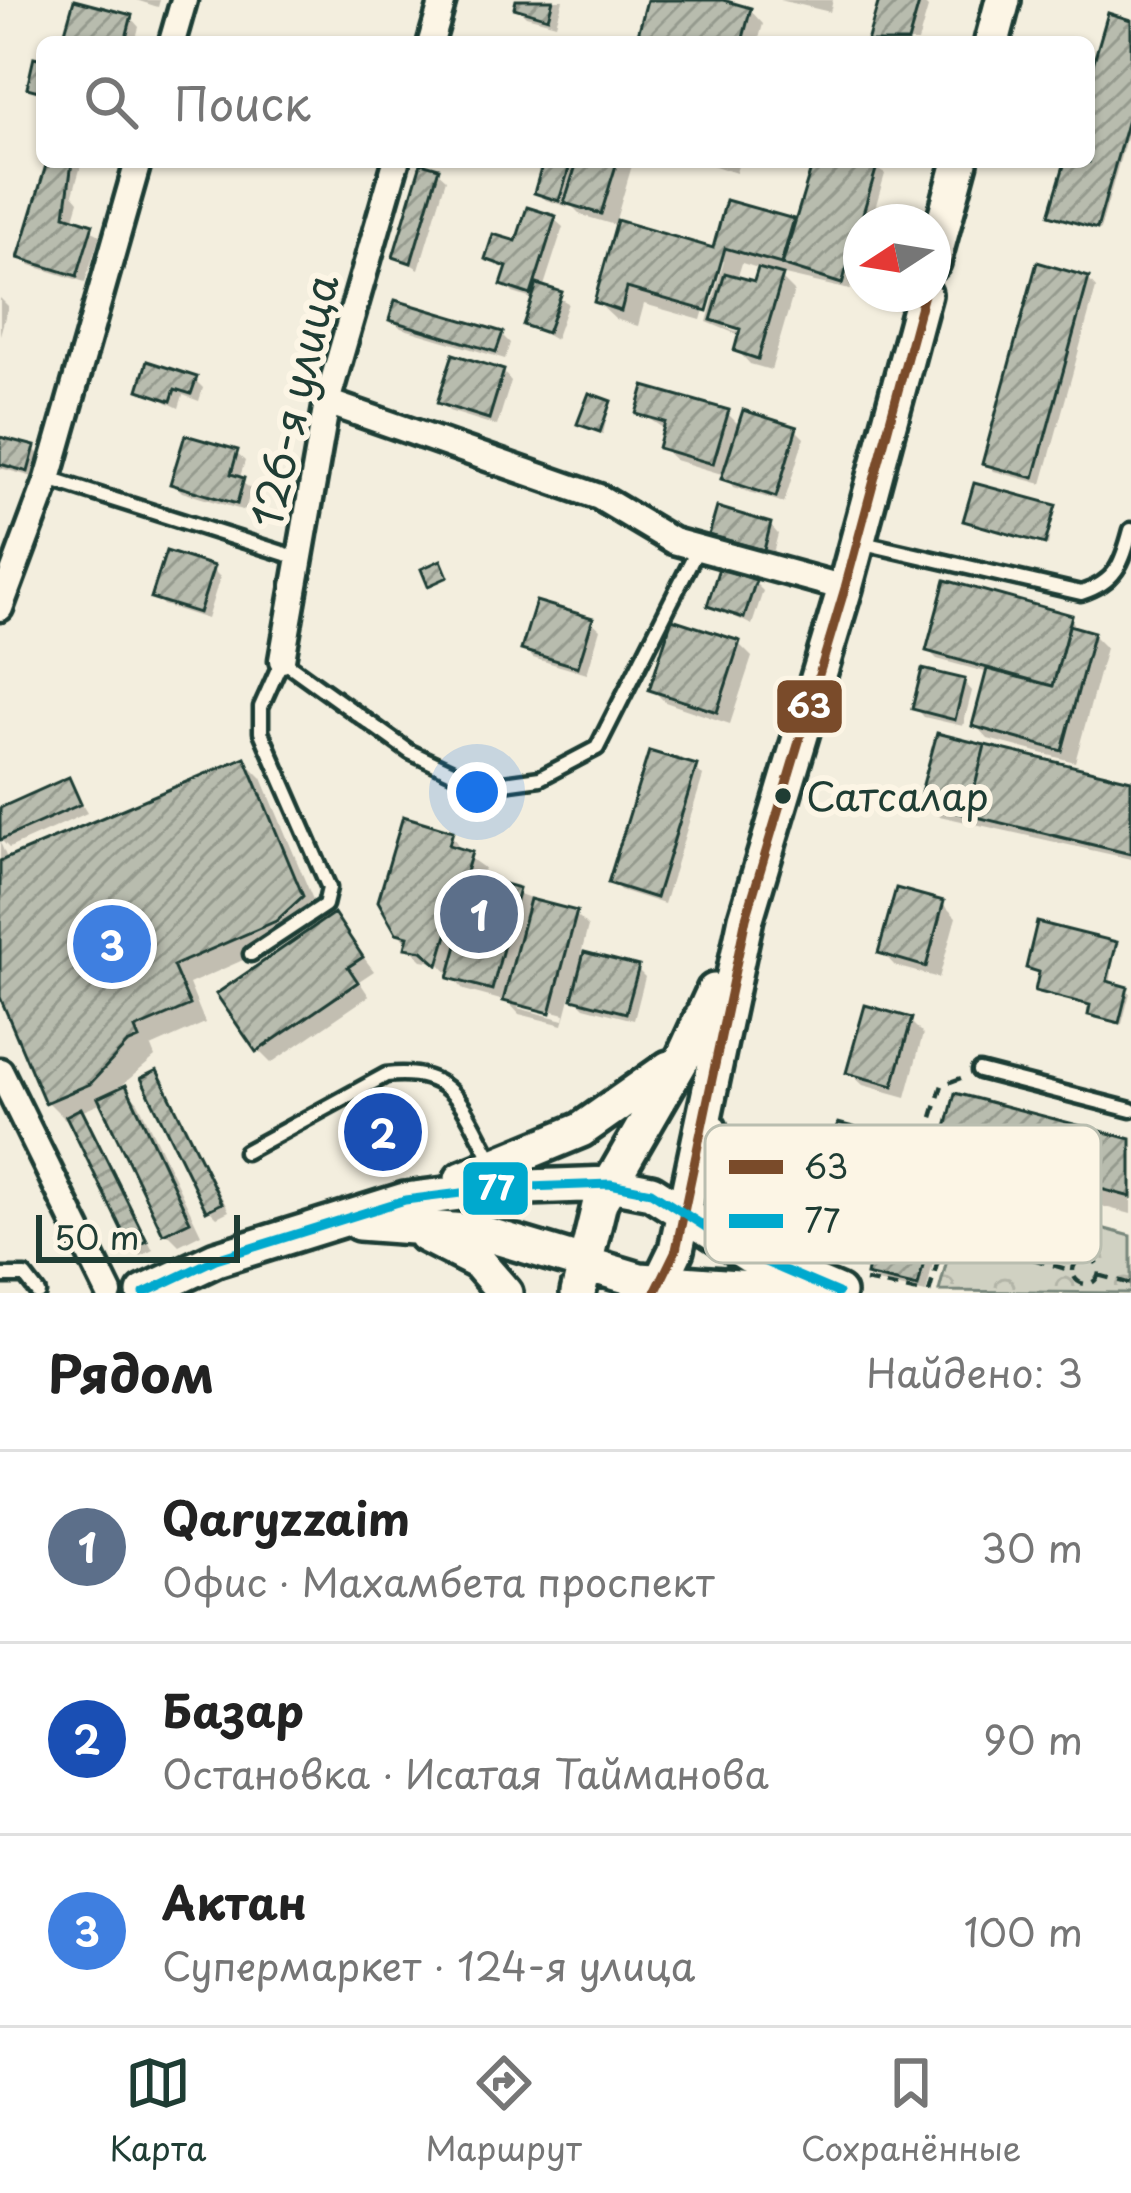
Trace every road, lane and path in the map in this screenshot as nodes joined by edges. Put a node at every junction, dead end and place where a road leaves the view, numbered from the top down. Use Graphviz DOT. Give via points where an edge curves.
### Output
graph roads {
  1 [pos="184,0"];
  2 [pos="443,0"];
  3 [pos="1004,0"];
  4 [pos="174,36"];
  5 [pos="432,36"];
  6 [pos="994,36"];
  7 [pos="136,168"];
  8 [pos="394,168"];
  9 [pos="958,168"];
  10 [pos="949,204"];
  11 [pos="920,312"];
  12 [pos="328,402"];
  13 [pos="48,478"];
  14 [pos="1131,530"];
  15 [pos="858,541"];
  16 [pos="698,548"];
  17 [pos="298,558"];
  18 [pos="845,589"];
  19 [pos="0,608"];
  20 [pos="282,660"];
  21 [pos="251,954"];
  22 [pos="697,1063"];
  23 [pos="980,1071"];
  24 [pos="0,1072"];
  25 [pos="1131,1111"];
  26 [pos="706,1125"];
  27 [pos="929,1125"];
  28 [pos="245,1152"];
  29 [pos="496,1166"];
  30 [pos="610,1184"];
  31 [pos="406,1213"];
  32 [pos="683,1213"];
  33 [pos="705,1226"];
  34 [pos="769,1263"];
  35 [pos="780,1263"];
  36 [pos="936,1263"];
  37 [pos="1046,1263"];
  38 [pos="1075,1263"];
  39 [pos="1096,1263"];
  40 [pos="1072,1271"];
  41 [pos="1099,1275"];
  42 [pos="0,1276"];
  43 [pos="582,1278"];
  44 [pos="1131,1284"];
  45 [pos="810,1287"];
  46 [pos="658,1288"];
  47 [pos="38,1293"];
  48 [pos="109,1293"];
  49 [pos="144,1293"];
  50 [pos="505,1293"];
  51 [pos="926,1293"];
  1 -- 4 [label="street"];
  2 -- 5 [label="street"];
  3 -- 6 [label="street"];
  7 -- 13 [label="street"];
  8 -- 12 [label="street, 126-я улица"];
  9 -- 10 [label="street"];
  11 -- 15 [label="street"];
  12 -- 16 [label="street" via="599,497"];
  12 -- 17 [label="street, 126-я улица"];
  13 -- 17 [label="lane"];
  13 -- 19 [label="street"];
  14 -- 15 [label="lane" via="1121,567 1105,586 1081,593"];
  15 -- 18 [label="street"];
  16 -- 18 [label="street"];
  16 -- 20 [label="lane" via="597,748 540,778 482,786 410,752"];
  17 -- 20 [label="street, 126-я улица"];
  18 -- 22 [label="street"];
  20 -- 21 [label="lane" via="261,707 261,732 329,888 325,904"];
  22 -- 26 [label="street"];
  22 -- 29 [label="street" via="581,1130"];
  22 -- 30 [label="street"];
  22 -- 32 [label="street"];
  23 -- 25 [label="lane"];
  23 -- 27 [label="path" via="942,1085"];
  24 -- 48 [label="street"];
  28 -- 29 [label="lane" via="386,1075 412,1072 438,1077 455,1095"];
  29 -- 31 [label="street"];
  30 -- 31 [label="street" via="501,1188"];
  30 -- 32 [label="street" via="651,1192"];
  30 -- 43 [label="street" via="592,1220"];
  31 -- 43 [label="street" via="479,1232"];
  31 -- 49 [label="street" via="339,1222 216,1259"];
  31 -- 50 [label="street" via="478,1262"];
  32 -- 33 [label="street"];
  32 -- 46 [label="street"];
  34 -- 45 [label="street"];
  35 -- 45 [label="street"];
  36 -- 51 [label="path"];
  37 -- 40 [label="path"];
  38 -- 40 [label="path"];
  39 -- 41 [label="path"];
  40 -- 41 [label="path" via="1081,1284"];
  41 -- 44 [label="path"];
  42 -- 47 [label="lane" via="25,1276"];
  43 -- 46 [label="street" via="623,1277"];
  45 -- 46 [label="street"];
  45 -- 51 [label="path"];
}
